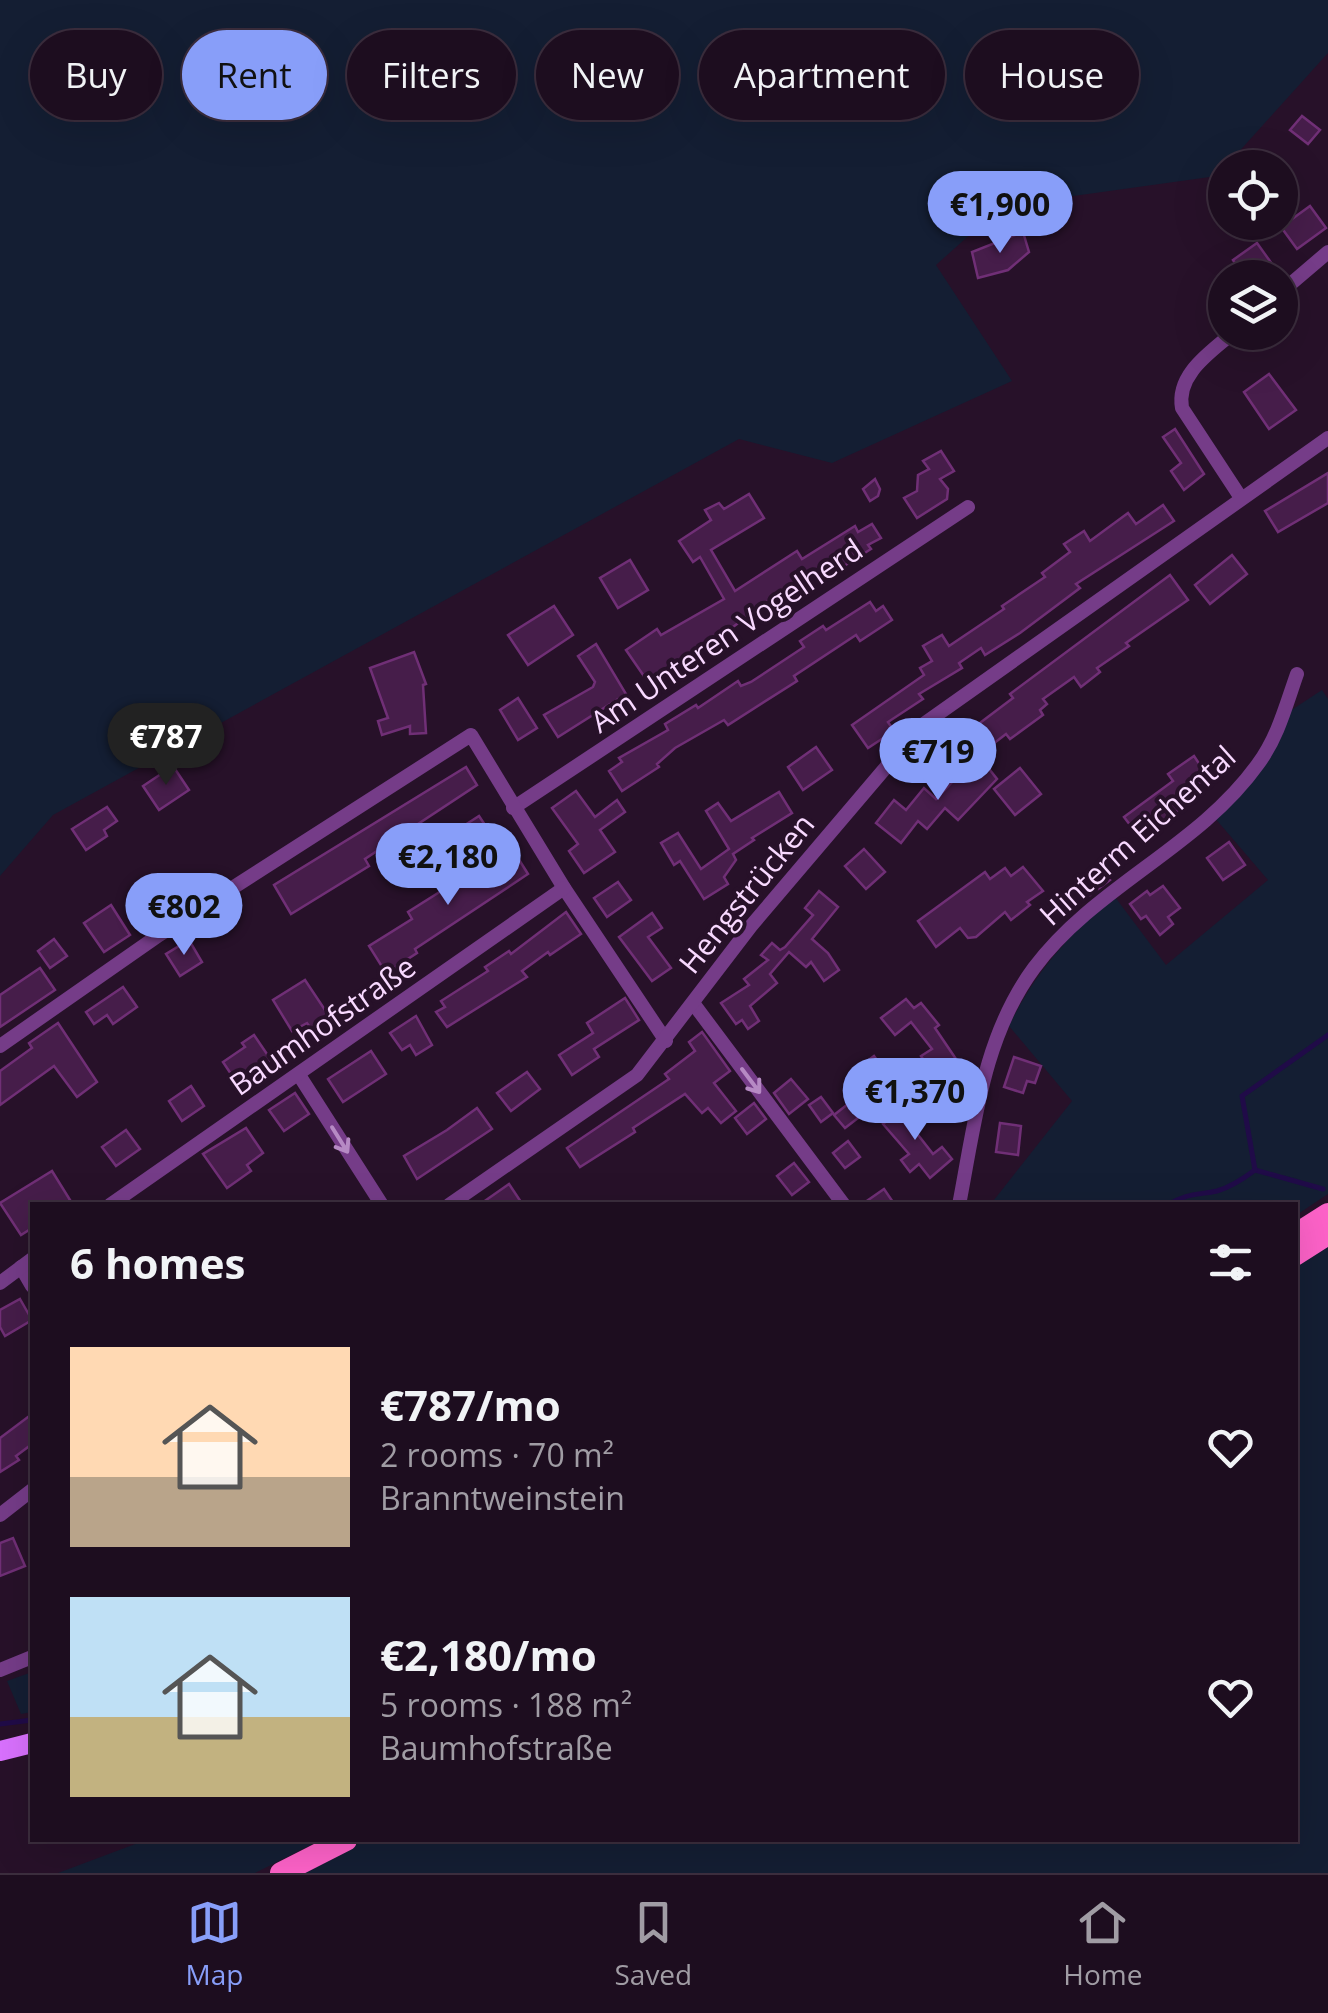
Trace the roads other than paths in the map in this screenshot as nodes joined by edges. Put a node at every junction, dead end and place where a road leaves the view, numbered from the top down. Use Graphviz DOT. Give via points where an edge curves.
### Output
graph roads {
  1 [pos="1328,252"];
  2 [pos="1298,278"];
  3 [pos="1214,350"];
  4 [pos="1328,438"];
  5 [pos="1241,498"];
  6 [pos="968,507"];
  7 [pos="1296,674"];
  8 [pos="513,808"];
  9 [pos="564,888"];
  10 [pos="693,1003"];
  11 [pos="666,1041"];
  12 [pos="0,1046"];
  13 [pos="299,1075"];
  14 [pos="114,1202"];
  15 [pos="380,1202"];
  16 [pos="453,1202"];
  17 [pos="842,1202"];
  18 [pos="960,1202"];
  19 [pos="1328,1214"];
  20 [pos="1298,1233"];
  21 [pos="1328,1234"];
  22 [pos="1298,1253"];
  23 [pos="26,1263"];
  24 [pos="0,1283"];
  25 [pos="30,1492"];
  26 [pos="0,1515"];
  27 [pos="30,1658"];
  28 [pos="0,1670"];
  29 [pos="30,1744"];
  30 [pos="0,1751"];
  31 [pos="342,1842"];
  32 [pos="281,1873"];
  1 -- 2 [label="street"];
  3 -- 5 [label="street" via="1182,385 1182,408"];
  4 -- 5 [label="street, Hengstrücken"];
  5 -- 10 [label="street, Hengstrücken" via="922,726 802,863"];
  6 -- 8 [label="street, Am Unteren Vogelherd"];
  7 -- 18 [label="street, Hinterm Eichental" via="1275,735 1248,778 1073,923 1027,978 980,1088"];
  8 -- 9 [label="street"];
  8 -- 12 [label="street" via="471,735 158,935"];
  9 -- 11 [label="street"];
  9 -- 13 [label="street, Baumhofstraße"];
  10 -- 11 [label="street, Hengstrücken"];
  10 -- 17 [label="street, one-way"];
  11 -- 16 [label="street, Hengstrücken" via="637,1075"];
  13 -- 14 [label="street, Baumhofstraße"];
  13 -- 15 [label="street, one-way"];
  19 -- 20 [label="main road"];
  21 -- 22 [label="main road"];
  23 -- 24 [label="street"];
  25 -- 26 [label="street"];
  27 -- 28 [label="street"];
  29 -- 30 [label="street"];
  31 -- 32 [label="main road"];
}
